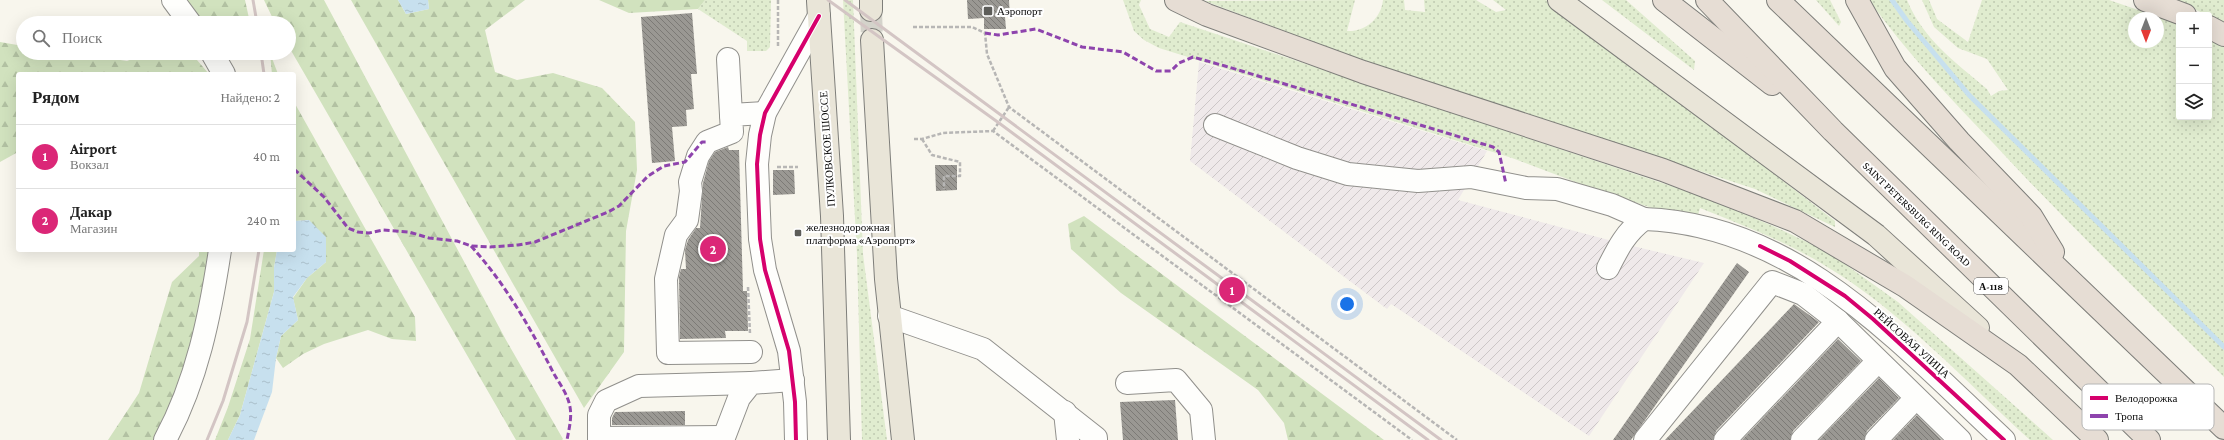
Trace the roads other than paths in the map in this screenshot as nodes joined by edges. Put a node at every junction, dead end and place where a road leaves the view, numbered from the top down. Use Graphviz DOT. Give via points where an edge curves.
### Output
graph roads {
  1 [pos="173,0"];
  2 [pos="1176,0"];
  3 [pos="1558,0"];
  4 [pos="1664,0"];
  5 [pos="1707,0"];
  6 [pos="1778,0"];
  7 [pos="1857,0"];
  8 [pos="2145,0"];
  9 [pos="819,8"];
  10 [pos="2177,12"];
  11 [pos="185,16"];
  12 [pos="2212,29"];
  13 [pos="2224,35"];
  14 [pos="872,40"];
  15 [pos="728,58"];
  16 [pos="216,60"];
  17 [pos="223,72"];
  18 [pos="765,113"];
  19 [pos="731,115"];
  20 [pos="1216,125"];
  21 [pos="1833,131"];
  22 [pos="1644,219"];
  23 [pos="220,252"];
  24 [pos="1608,268"];
  25 [pos="2067,276"];
  26 [pos="889,316"];
  27 [pos="1838,321"];
  28 [pos="751,352"];
  29 [pos="1878,361"];
  30 [pos="2018,365"];
  31 [pos="793,380"];
  32 [pos="752,383"];
  33 [pos="1127,384"];
  34 [pos="2092,384"];
  35 [pos="2179,384"];
  36 [pos="1916,398"];
  37 [pos="1065,412"];
  38 [pos="2214,418"];
  39 [pos="2082,426"];
  40 [pos="2224,428"];
  41 [pos="2086,430"];
  42 [pos="2139,430"];
  43 [pos="598,439"];
  44 [pos="723,439"];
  45 [pos="165,440"];
  46 [pos="796,440"];
  47 [pos="839,440"];
  48 [pos="903,440"];
  49 [pos="1068,440"];
  50 [pos="1096,440"];
  51 [pos="1204,440"];
  52 [pos="1644,440"];
  53 [pos="1725,440"];
  54 [pos="1802,440"];
  55 [pos="1876,440"];
  56 [pos="1960,440"];
  57 [pos="2004,440"];
  58 [pos="2097,440"];
  59 [pos="2149,440"];
  1 -- 11 [label="street"];
  2 -- 30 [label="highway" via="1363,72 1663,170 1795,222 1905,286"];
  3 -- 30 [label="main road" via="1876,235"];
  4 -- 21 [label="highway"];
  5 -- 21 [label="highway, SAINT PETERSBURG RING ROAD / А-118"];
  6 -- 25 [label="highway"];
  7 -- 25 [label="highway" via="1895,68 1959,141 2032,216"];
  8 -- 10 [label="highway"];
  9 -- 18 [label="street"];
  9 -- 47 [label="main road, ПУЛКОВСКОЕ ШОССЕ" via="832,216"];
  12 -- 13 [label="highway"];
  14 -- 26 [label="main road"];
  15 -- 19 [label="street"];
  16 -- 17 [label="street"];
  18 -- 19 [label="street"];
  18 -- 31 [label="street" via="757,164 758,216 765,270 789,351"];
  19 -- 28 [label="street" via="732,132 707,142 698,156 690,182 687,220 676,235 666,280 668,353"];
  20 -- 22 [label="street, РЕЙСОВАЯ УЛИЦА" via="1297,158 1348,174 1418,181 1471,177 1526,188 1557,189 1612,205"];
  21 -- 34 [label="highway, SAINT PETERSBURG RING ROAD / А-118"];
  22 -- 24 [label="street" via="1632,228 1620,243"];
  22 -- 57 [label="street, РЕЙСОВАЯ УЛИЦА" via="1696,226 1819,278 1873,319"];
  23 -- 45 [label="street" via="204,343 189,386"];
  25 -- 35 [label="highway"];
  26 -- 37 [label="street" via="983,349"];
  26 -- 48 [label="main road"];
  27 -- 29 [label="street"];
  27 -- 52 [label="street" via="1803,294 1772,282"];
  27 -- 53 [label="street"];
  29 -- 36 [label="street"];
  29 -- 54 [label="street"];
  30 -- 39 [label="highway"];
  31 -- 32 [label="street"];
  31 -- 46 [label="street"];
  32 -- 43 [label="street" via="639,386 606,401 599,415"];
  32 -- 44 [label="street" via="739,398"];
  33 -- 51 [label="street" via="1176,380 1201,410"];
  36 -- 55 [label="street"];
  36 -- 56 [label="street"];
  37 -- 49 [label="street"];
  37 -- 50 [label="street"];
  38 -- 40 [label="highway"];
  41 -- 58 [label="highway"];
  42 -- 59 [label="highway, SAINT PETERSBURG RING ROAD / А-118"];
  43 -- 44 [label="street"];
}
